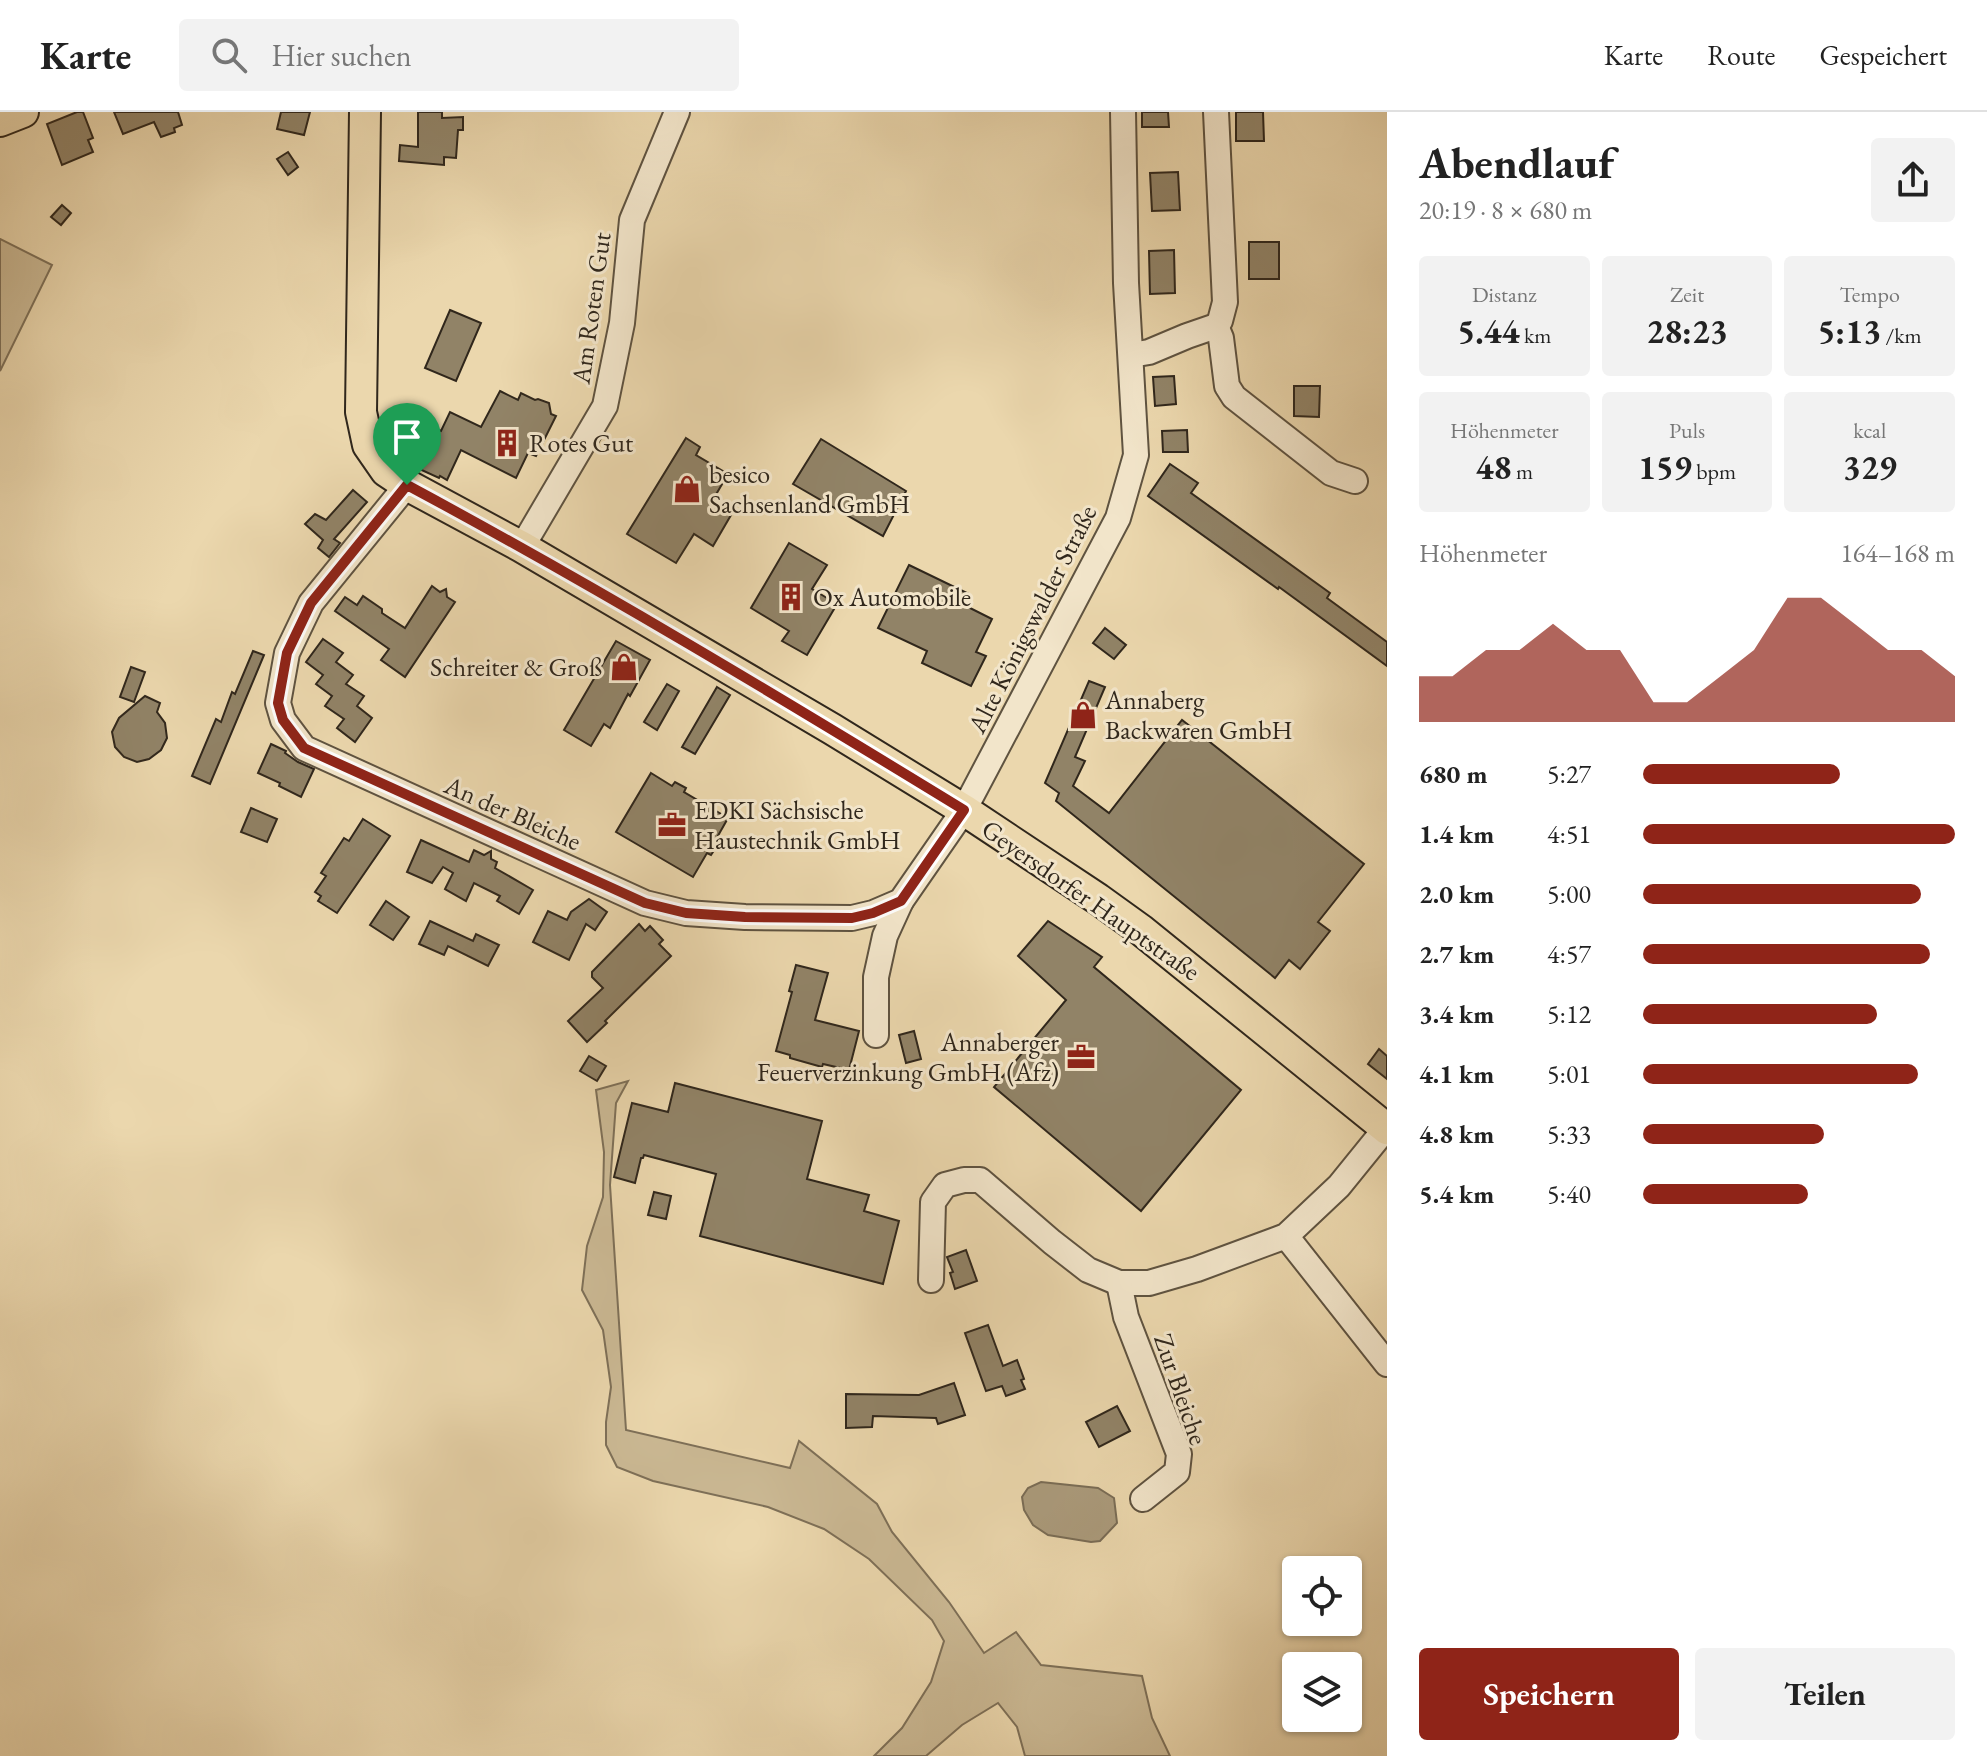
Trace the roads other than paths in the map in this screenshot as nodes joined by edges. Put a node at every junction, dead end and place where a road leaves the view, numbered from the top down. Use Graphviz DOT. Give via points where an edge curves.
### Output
graph roads {
  1 [pos="23,112"];
  2 [pos="365,112"];
  3 [pos="677,112"];
  4 [pos="1123,112"];
  5 [pos="1216,112"];
  6 [pos="0,121"];
  7 [pos="1216,326"];
  8 [pos="1131,355"];
  9 [pos="1355,481"];
  10 [pos="407,485"];
  11 [pos="522,547"];
  12 [pos="964,810"];
  13 [pos="901,901"];
  14 [pos="876,1035"];
  15 [pos="1386,1129"];
  16 [pos="1286,1236"];
  17 [pos="931,1280"];
  18 [pos="1119,1283"];
  19 [pos="1387,1364"];
  20 [pos="1143,1499"];
  1 -- 6 [label="main road"];
  2 -- 10 [label="main road, Geyersdorfer Hauptstraße" via="361,412 368,445 386,471"];
  3 -- 11 [label="street, Am Roten Gut" via="632,220 622,323 605,406"];
  4 -- 8 [label="street, Alte Königswalder Straße"];
  5 -- 7 [label="street" via="1225,302"];
  7 -- 8 [label="street"];
  7 -- 9 [label="street" via="1227,386 1234,397 1331,473"];
  8 -- 12 [label="street, Alte Königswalder Straße" via="1136,455 1118,518"];
  10 -- 11 [label="main road, Geyersdorfer Hauptstraße"];
  10 -- 13 [label="street, An der Bleiche" via="311,603 287,653 278,703 283,720 304,748 645,903 686,913 852,918"];
  11 -- 12 [label="main road, Geyersdorfer Hauptstraße"];
  12 -- 13 [label="street"];
  12 -- 15 [label="main road, Geyersdorfer Hauptstraße" via="1141,930"];
  13 -- 14 [label="street" via="885,936 876,977"];
  15 -- 16 [label="street" via="1339,1186"];
  16 -- 18 [label="street" via="1149,1283"];
  16 -- 19 [label="street"];
  17 -- 18 [label="street" via="933,1202 945,1185 980,1180 1088,1270"];
  18 -- 20 [label="street, Zur Bleiche" via="1126,1317 1179,1454 1177,1472"];
}
